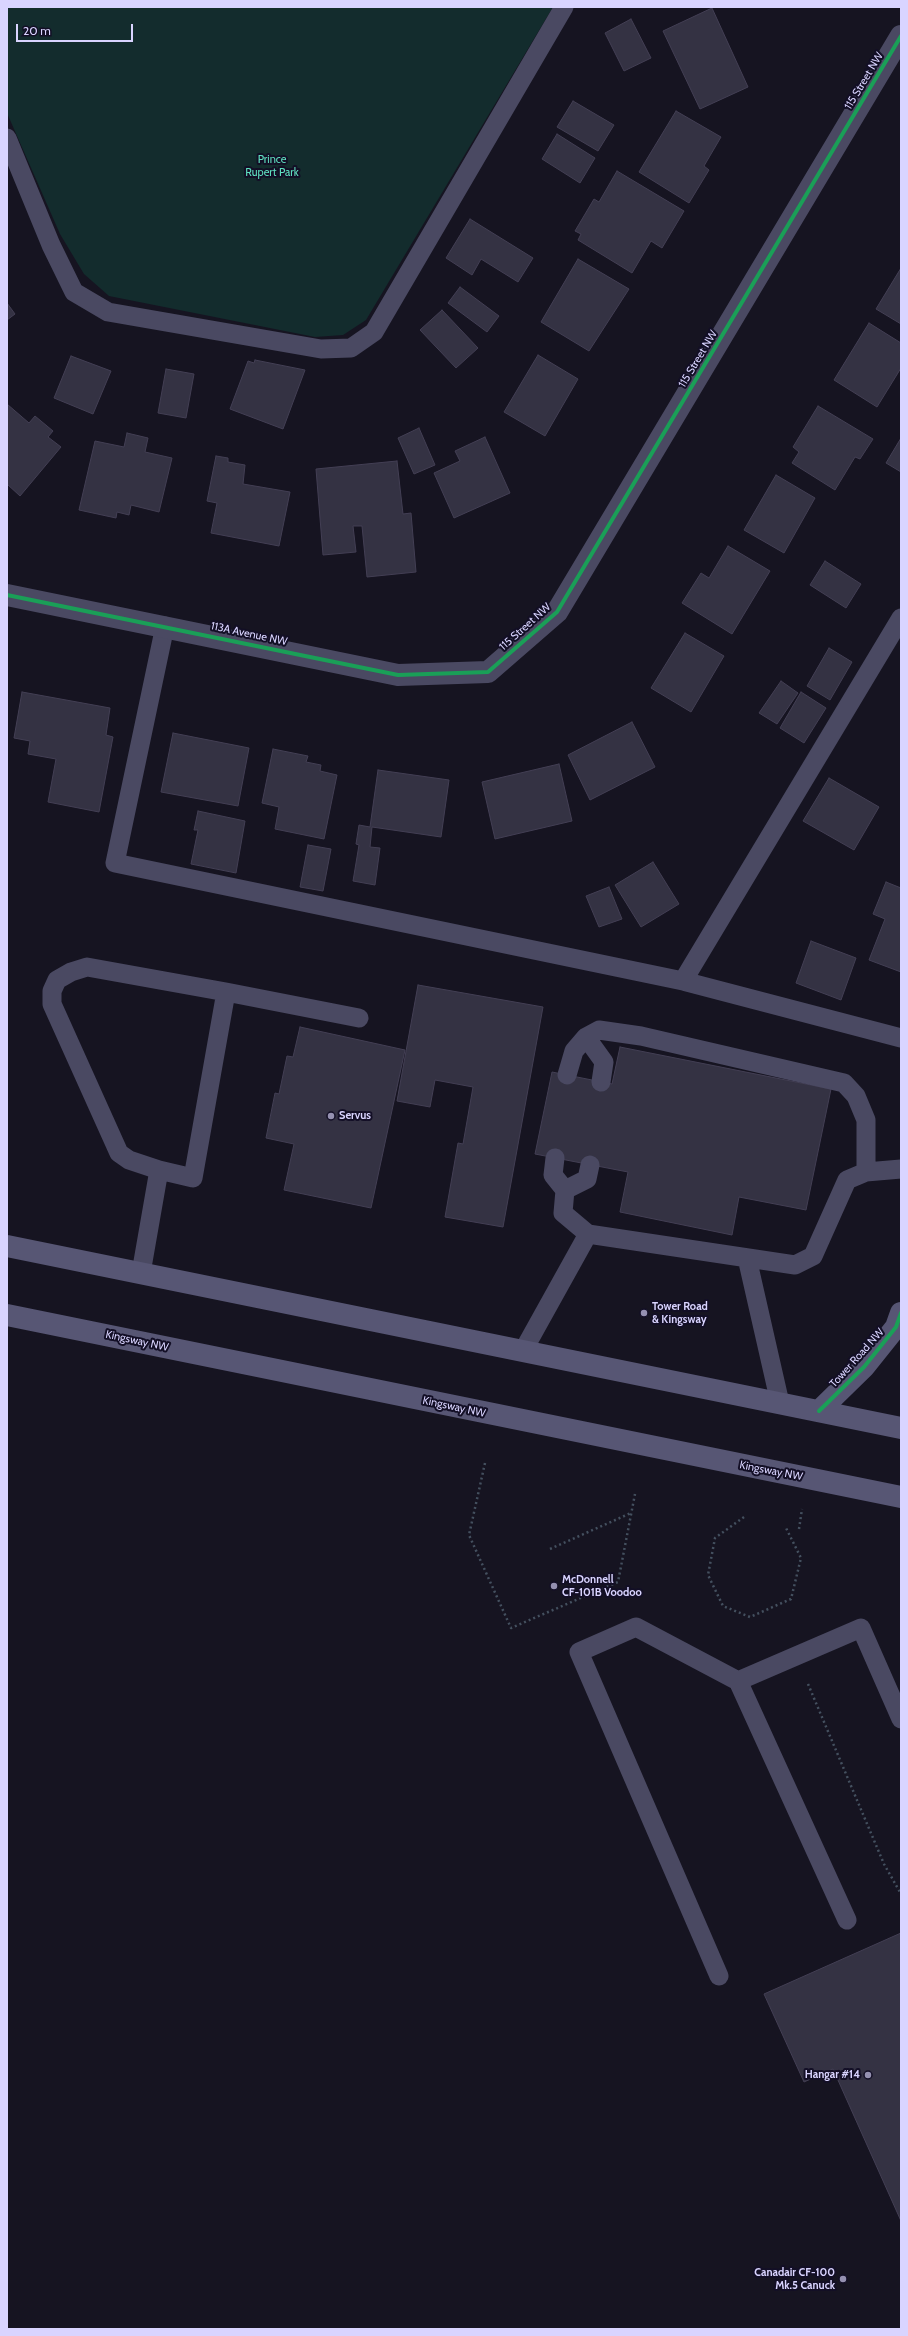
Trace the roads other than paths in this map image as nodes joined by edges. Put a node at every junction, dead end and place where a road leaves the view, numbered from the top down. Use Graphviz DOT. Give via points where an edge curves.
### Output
graph roads {
  1 [pos="564,7"];
  2 [pos="901,36"];
  3 [pos="7,138"];
  4 [pos="7,595"];
  5 [pos="901,618"];
  6 [pos="165,626"];
  7 [pos="488,672"];
  8 [pos="683,980"];
  9 [pos="226,992"];
  10 [pos="359,1018"];
  11 [pos="586,1037"];
  12 [pos="901,1038"];
  13 [pos="567,1075"];
  14 [pos="601,1082"];
  15 [pos="555,1158"];
  16 [pos="590,1165"];
  17 [pos="901,1169"];
  18 [pos="159,1170"];
  19 [pos="866,1172"];
  20 [pos="565,1190"];
  21 [pos="588,1234"];
  22 [pos="7,1246"];
  23 [pos="747,1258"];
  24 [pos="141,1273"];
  25 [pos="901,1313"];
  26 [pos="7,1314"];
  27 [pos="523,1351"];
  28 [pos="780,1403"];
  29 [pos="820,1411"];
  30 [pos="901,1428"];
  31 [pos="901,1497"];
  32 [pos="738,1681"];
  33 [pos="901,1719"];
  34 [pos="848,1920"];
  35 [pos="719,1976"];
  1 -- 3 [label="lane" via="374,332 351,348 321,349 108,312 74,292 51,245"];
  2 -- 7 [label="street, 115 Street NW" via="557,612"];
  4 -- 6 [label="street, 113A Avenue NW"];
  5 -- 8 [label="lane"];
  6 -- 7 [label="street, 113A Avenue NW" via="398,675"];
  6 -- 8 [label="lane" via="115,864"];
  8 -- 12 [label="lane"];
  9 -- 10 [label="lane"];
  9 -- 18 [label="lane" via="193,1178"];
  9 -- 18 [label="lane" via="87,967 57,980 52,991 52,1004 120,1153 129,1160"];
  11 -- 13 [label="lane" via="574,1051"];
  11 -- 14 [label="lane" via="604,1062"];
  11 -- 19 [label="lane" via="599,1030 641,1036 844,1083 856,1096 866,1120"];
  15 -- 20 [label="lane" via="553,1175"];
  16 -- 20 [label="lane" via="587,1179"];
  17 -- 19 [label="lane"];
  18 -- 24 [label="lane"];
  19 -- 23 [label="lane" via="847,1180 812,1256 795,1265"];
  20 -- 21 [label="lane" via="563,1213"];
  21 -- 23 [label="lane"];
  21 -- 27 [label="lane"];
  22 -- 24 [label="main road"];
  23 -- 28 [label="lane"];
  24 -- 27 [label="main road"];
  25 -- 29 [label="main road, Tower Road NW" via="892,1333 864,1367"];
  26 -- 31 [label="main road, Kingsway NW"];
  27 -- 28 [label="main road"];
  28 -- 29 [label="main road"];
  29 -- 30 [label="main road"];
  32 -- 33 [label="lane" via="861,1628"];
  32 -- 34 [label="lane"];
  32 -- 35 [label="lane" via="636,1627 579,1652"];
}
